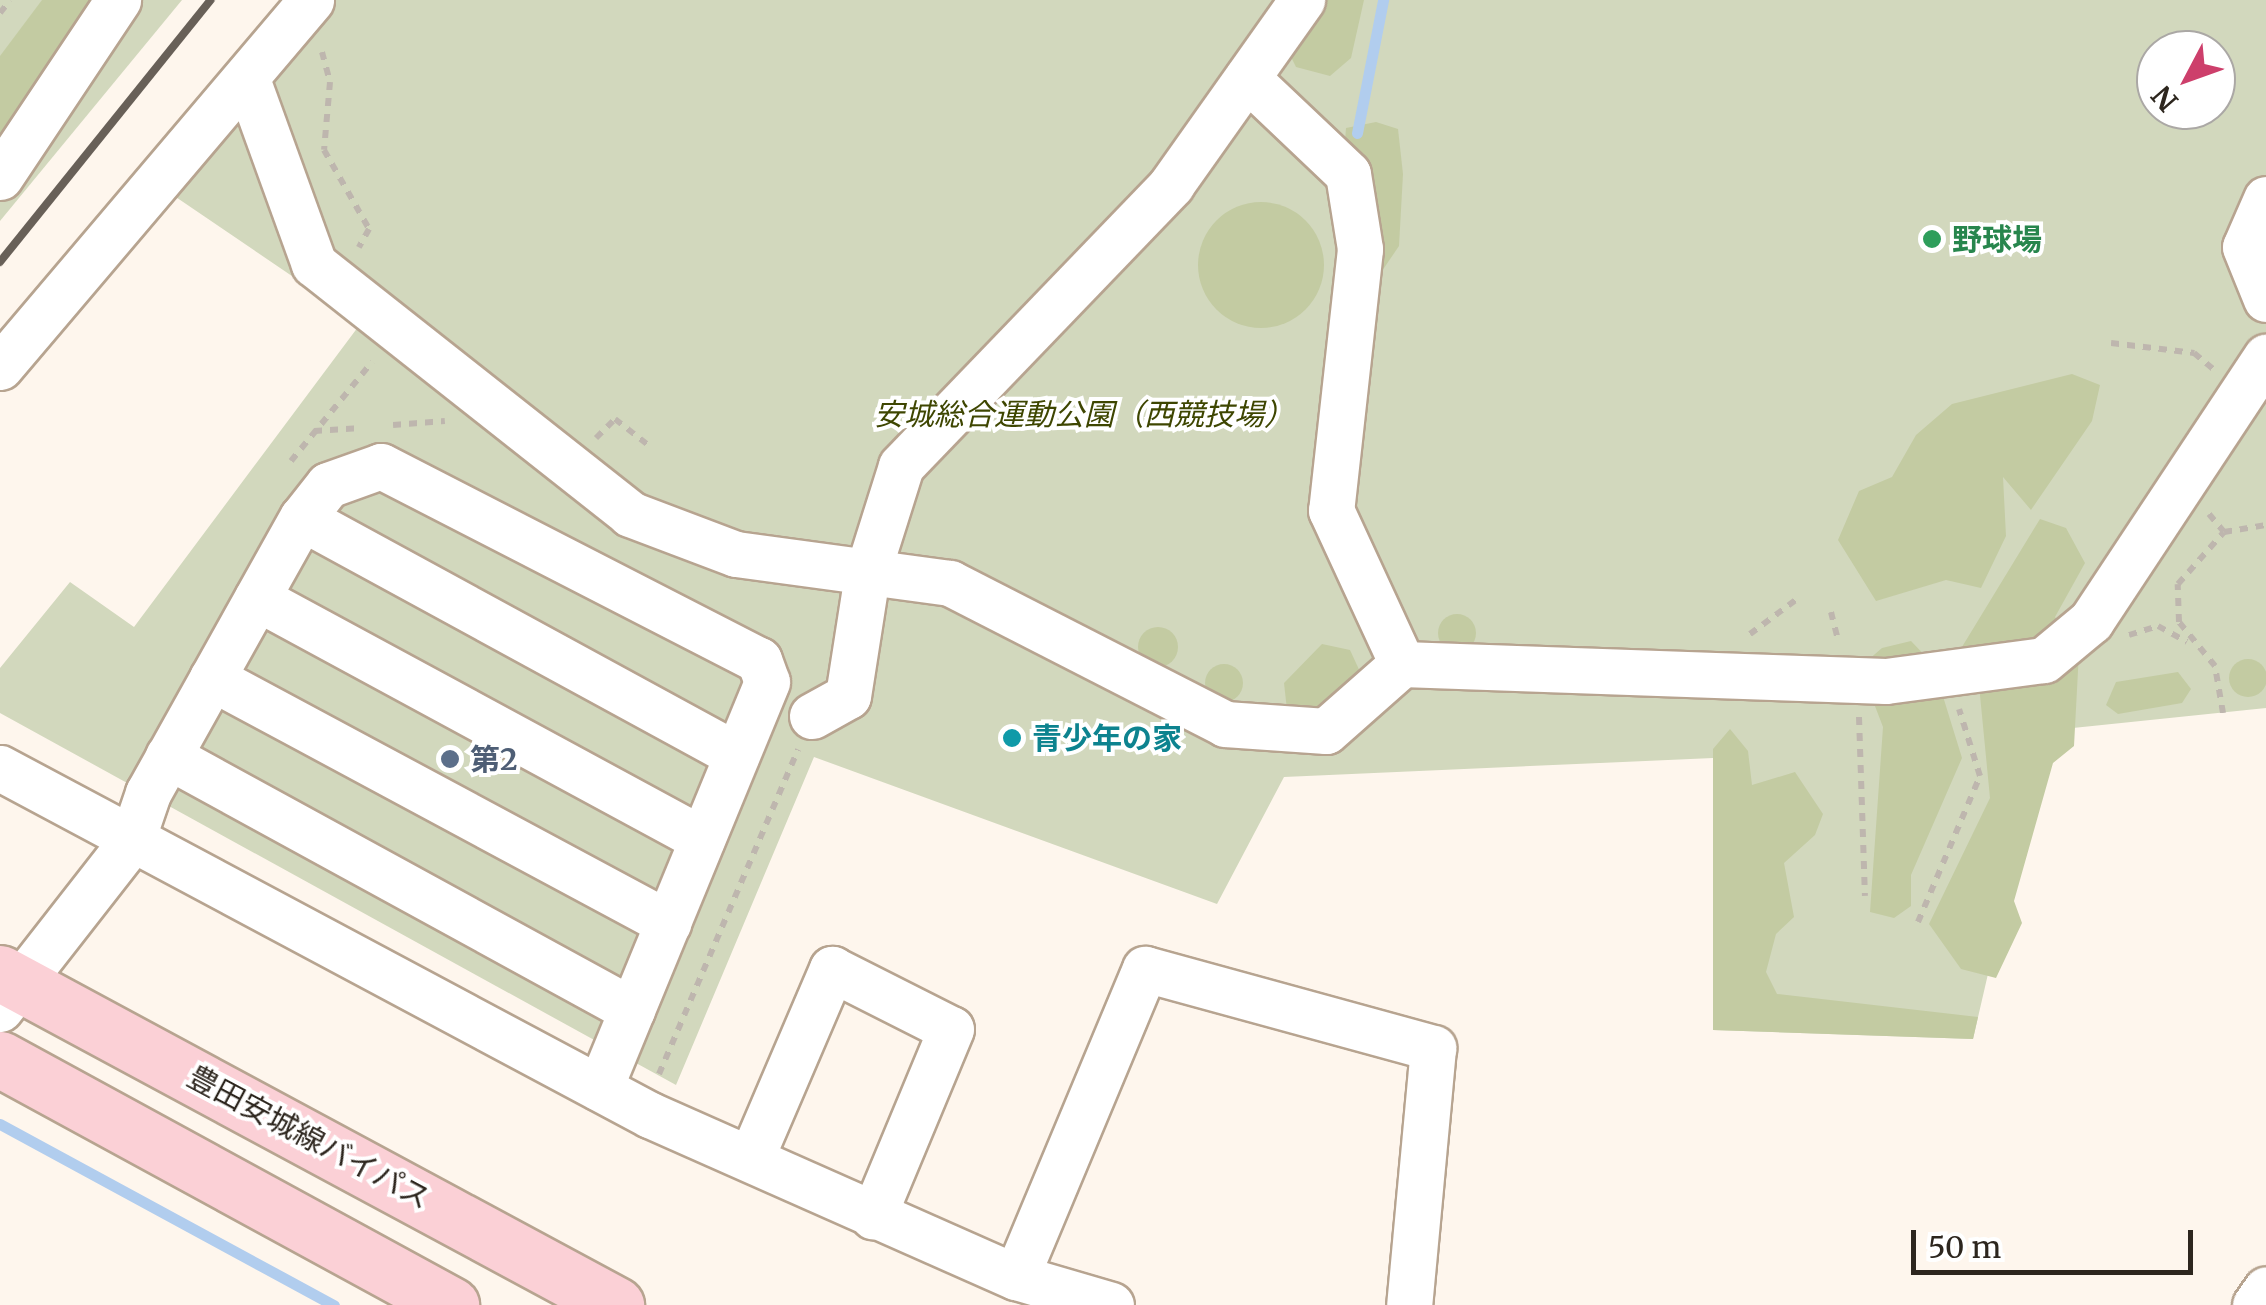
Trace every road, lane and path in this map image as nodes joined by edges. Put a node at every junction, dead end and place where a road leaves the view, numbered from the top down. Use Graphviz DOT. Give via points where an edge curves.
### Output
graph roads {
  1 [pos="10,0"];
  2 [pos="118,0"];
  3 [pos="1302,0"];
  4 [pos="0,12"];
  5 [pos="314,17"];
  6 [pos="1247,78"];
  7 [pos="252,90"];
  8 [pos="0,177"];
  9 [pos="2266,199"];
  10 [pos="350,264"];
  11 [pos="2266,300"];
  12 [pos="2112,343"];
  13 [pos="2266,358"];
  14 [pos="0,366"];
  15 [pos="2221,375"];
  16 [pos="502,416"];
  17 [pos="314,431"];
  18 [pos="652,448"];
  19 [pos="584,452"];
  20 [pos="302,518"];
  21 [pos="2266,524"];
  22 [pos="867,574"];
  23 [pos="257,598"];
  24 [pos="1797,600"];
  25 [pos="1782,611"];
  26 [pos="1831,612"];
  27 [pos="1837,636"];
  28 [pos="1402,664"];
  29 [pos="1949,675"];
  30 [pos="212,678"];
  31 [pos="1858,680"];
  32 [pos="2223,713"];
  33 [pos="812,716"];
  34 [pos="737,754"];
  35 [pos="0,768"];
  36 [pos="158,774"];
  37 [pos="702,839"];
  38 [pos="132,840"];
  39 [pos="1865,896"];
  40 [pos="1918,922"];
  41 [pos="668,923"];
  42 [pos="8,989"];
  43 [pos="632,1010"];
  44 [pos="0,1059"];
  45 [pos="608,1070"];
  46 [pos="658,1075"];
  47 [pos="751,1158"];
  48 [pos="873,1216"];
  49 [pos="1016,1277"];
  50 [pos="2266,1289"];
  51 [pos="1100,1303"];
  52 [pos="450,1305"];
  53 [pos="616,1305"];
  54 [pos="1409,1305"];
  55 [pos="2255,1305"];
  1 -- 4 [label="path"];
  2 -- 8 [label="street"];
  3 -- 6 [label="street"];
  5 -- 10 [label="path" via="330,82 324,150 369,229"];
  5 -- 14 [label="street"];
  6 -- 22 [label="street" via="1171,185 901,466"];
  6 -- 28 [label="street" via="1348,174 1360,249 1331,510"];
  7 -- 16 [label="street" via="314,264"];
  9 -- 11 [label="street" via="2245,247"];
  12 -- 15 [label="path" via="2194,354"];
  13 -- 29 [label="street" via="2208,455 2069,644 2018,668"];
  16 -- 17 [label="path"];
  16 -- 22 [label="street" via="630,514 736,554"];
  18 -- 19 [label="path" via="614,419"];
  20 -- 23 [label="street"];
  20 -- 34 [label="street"];
  20 -- 34 [label="street" via="346,475 400,470 760,660 767,682"];
  21 -- 32 [label="path" via="2224,532 2178,584 2179,622 2214,666"];
  22 -- 28 [label="street" via="950,584 1225,724 1326,731"];
  22 -- 33 [label="street" via="848,696"];
  23 -- 30 [label="street"];
  23 -- 37 [label="street"];
  24 -- 25 [label="path"];
  26 -- 27 [label="path"];
  28 -- 31 [label="street"];
  29 -- 31 [label="street"];
  29 -- 40 [label="path" via="1980,776"];
  30 -- 36 [label="street"];
  30 -- 41 [label="street"];
  31 -- 39 [label="path"];
  33 -- 46 [label="path"];
  34 -- 37 [label="street"];
  35 -- 38 [label="street"];
  36 -- 38 [label="street"];
  36 -- 43 [label="street"];
  37 -- 41 [label="street"];
  38 -- 42 [label="street"];
  38 -- 45 [label="street"];
  41 -- 43 [label="street"];
  42 -- 53 [label="main road, 豊田安城線バイパス"];
  43 -- 45 [label="street"];
  44 -- 52 [label="main road"];
  45 -- 47 [label="street"];
  47 -- 48 [label="street"];
  47 -- 48 [label="street" via="832,968 952,1029"];
  48 -- 49 [label="street"];
  49 -- 51 [label="street"];
  49 -- 54 [label="street" via="1146,969 1433,1048"];
  50 -- 55 [label="street"];
}
